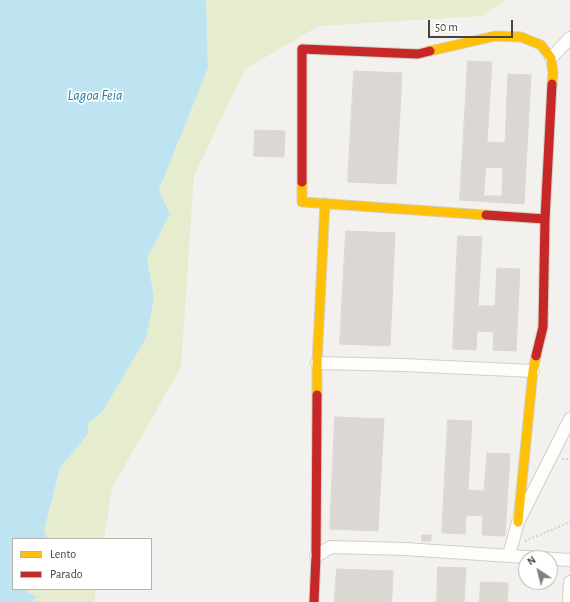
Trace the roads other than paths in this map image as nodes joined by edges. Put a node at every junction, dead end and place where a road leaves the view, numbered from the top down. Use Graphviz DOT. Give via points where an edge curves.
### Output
graph roads {
  1 [pos="570,38"];
  2 [pos="551,58"];
  3 [pos="325,203"];
  4 [pos="545,219"];
  5 [pos="316,364"];
  6 [pos="533,371"];
  7 [pos="570,419"];
  8 [pos="518,522"];
  9 [pos="509,555"];
  10 [pos="316,556"];
  11 [pos="570,560"];
  12 [pos="570,582"];
  13 [pos="314,602"];
  14 [pos="569,602"];
  1 -- 2 [label="street"];
  2 -- 3 [label="street" via="541,45 521,37 495,36 418,54 302,49 302,202"];
  2 -- 4 [label="street" via="553,73"];
  3 -- 4 [label="street"];
  3 -- 5 [label="street"];
  4 -- 6 [label="street" via="543,327"];
  5 -- 6 [label="street"];
  5 -- 10 [label="street"];
  6 -- 8 [label="street"];
  7 -- 8 [label="street"];
  8 -- 9 [label="street"];
  9 -- 10 [label="street" via="332,547"];
  9 -- 11 [label="street"];
  10 -- 13 [label="street"];
  12 -- 14 [label="street"];
}
